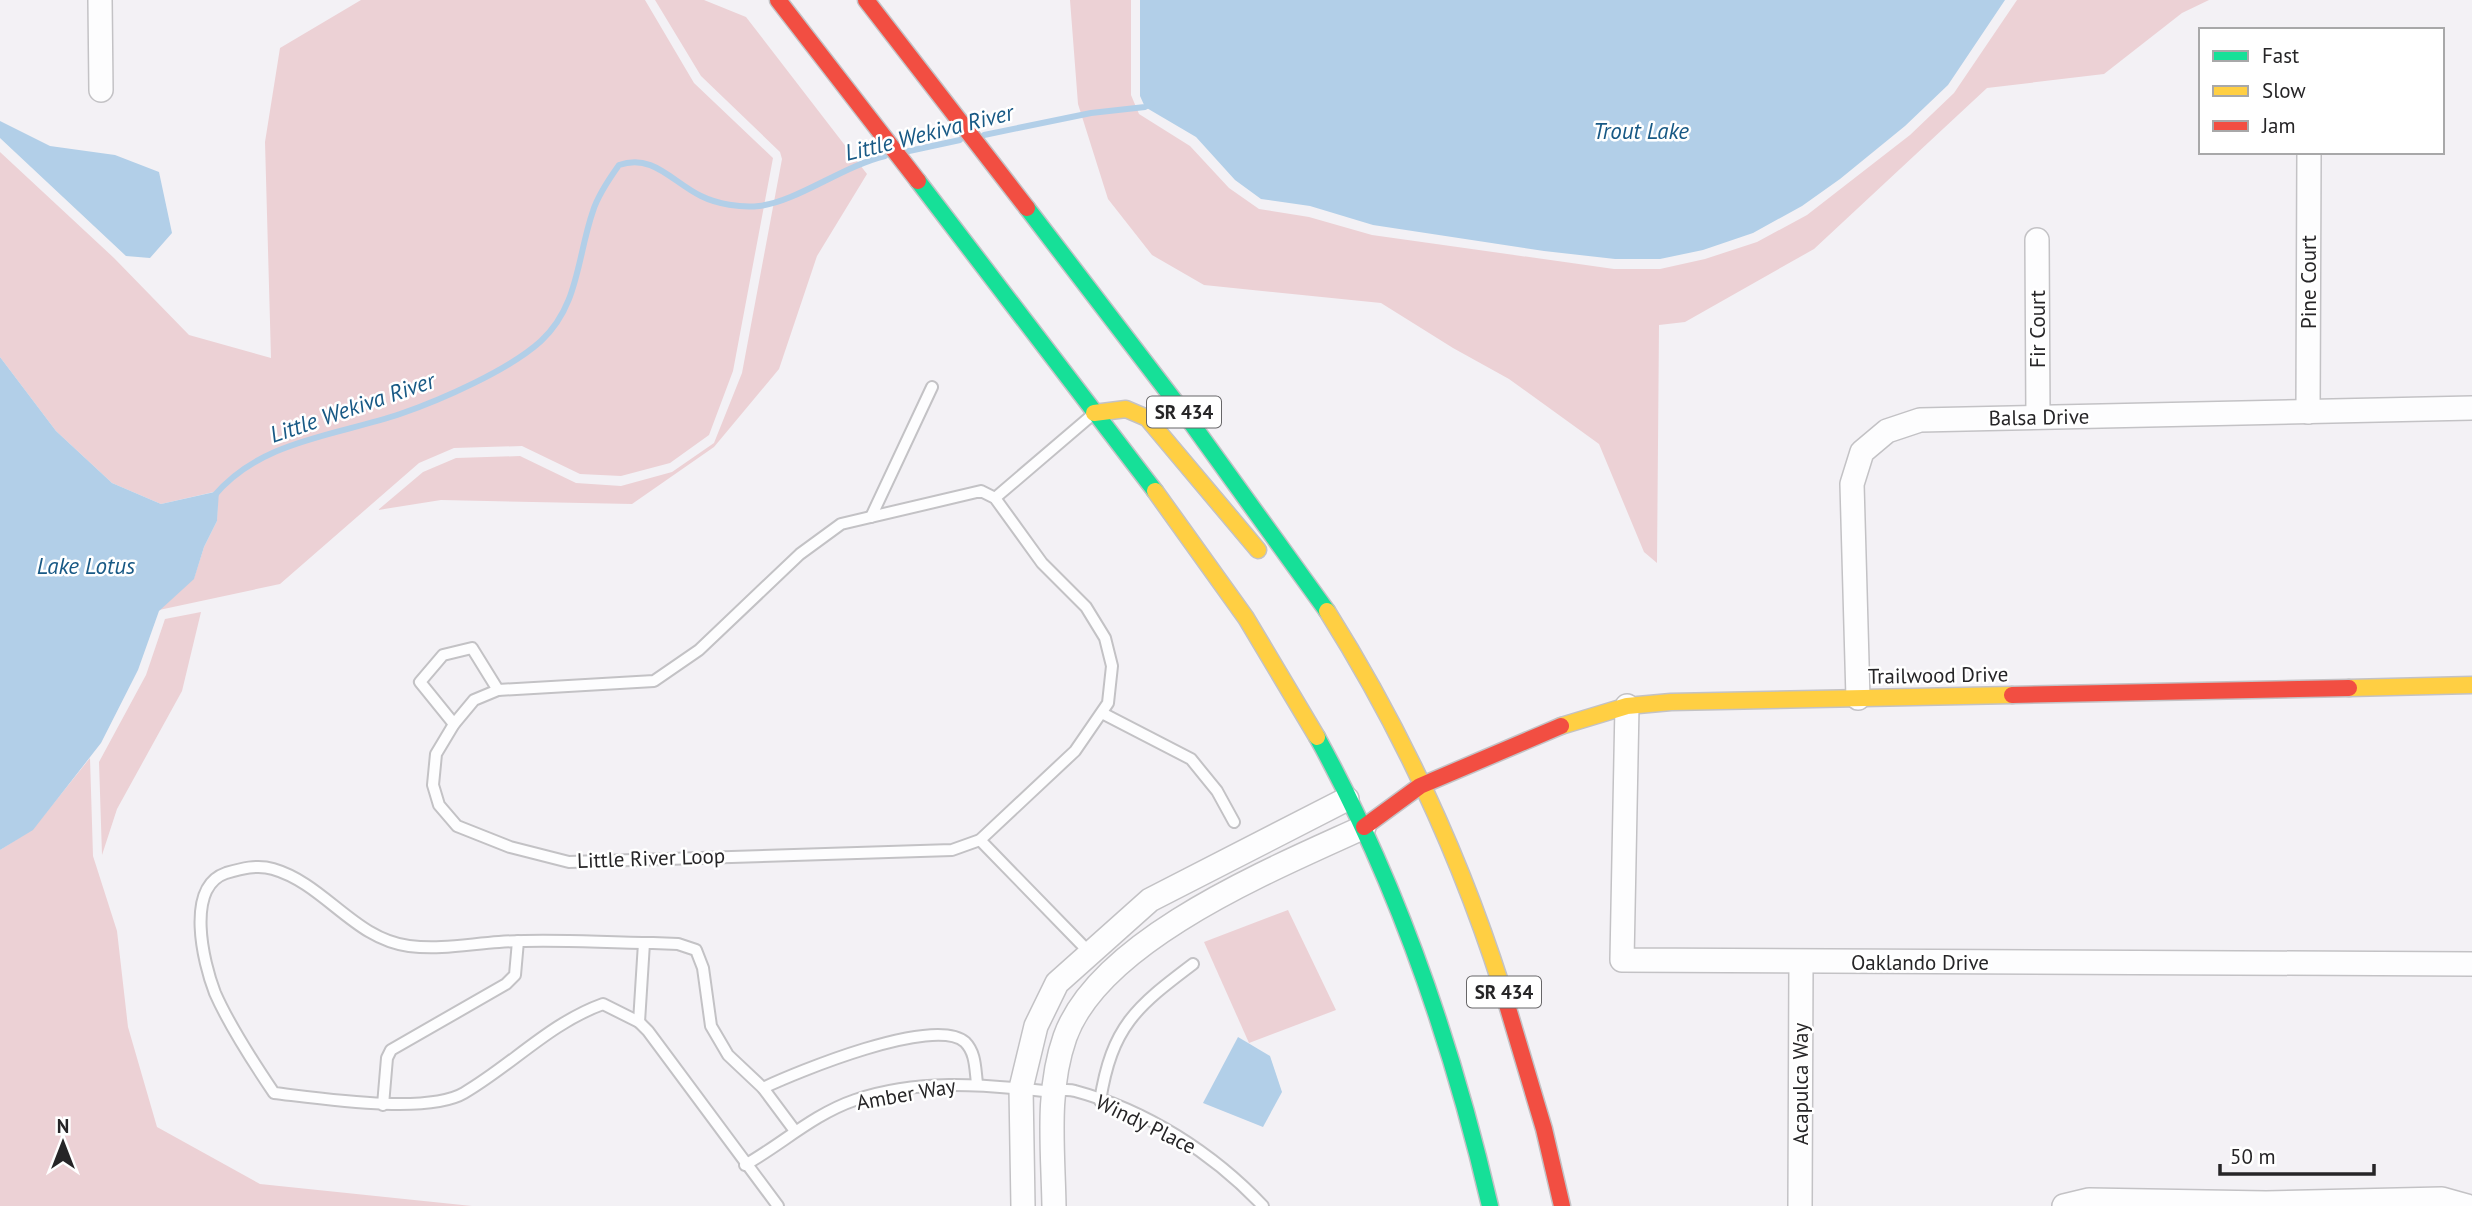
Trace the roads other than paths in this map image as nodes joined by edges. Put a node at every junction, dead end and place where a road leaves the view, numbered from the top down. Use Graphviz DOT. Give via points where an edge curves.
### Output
graph roads {
  1 [pos="100,0"];
  2 [pos="778,0"];
  3 [pos="866,0"];
  4 [pos="101,90"];
  5 [pos="2308,154"];
  6 [pos="2037,240"];
  7 [pos="932,387"];
  8 [pos="2472,408"];
  9 [pos="2308,412"];
  10 [pos="1094,413"];
  11 [pos="2038,417"];
  12 [pos="995,498"];
  13 [pos="871,517"];
  14 [pos="1330,616"];
  15 [pos="2472,685"];
  16 [pos="498,690"];
  17 [pos="1858,698"];
  18 [pos="1628,706"];
  19 [pos="1101,713"];
  20 [pos="454,724"];
  21 [pos="1420,786"];
  22 [pos="1347,799"];
  23 [pos="1234,822"];
  24 [pos="1364,827"];
  25 [pos="980,840"];
  26 [pos="518,942"];
  27 [pos="644,943"];
  28 [pos="1089,952"];
  29 [pos="1801,961"];
  30 [pos="1193,964"];
  31 [pos="2472,964"];
  32 [pos="639,1022"];
  33 [pos="977,1083"];
  34 [pos="763,1088"];
  35 [pos="1021,1088"];
  36 [pos="1052,1092"];
  37 [pos="1100,1101"];
  38 [pos="383,1105"];
  39 [pos="795,1131"];
  40 [pos="745,1165"];
  41 [pos="2266,1204"];
  42 [pos="778,1206"];
  43 [pos="1023,1206"];
  44 [pos="1054,1206"];
  45 [pos="1263,1206"];
  46 [pos="1490,1206"];
  47 [pos="1562,1206"];
  48 [pos="1800,1206"];
  49 [pos="2064,1206"];
  50 [pos="2467,1206"];
  1 -- 4 [label="street"];
  2 -- 10 [label="main road, SR 434"];
  3 -- 14 [label="main road, SR 434" via="1174,398"];
  5 -- 9 [label="street, Pine Court"];
  6 -- 11 [label="street, Fir Court"];
  7 -- 13 [label="lane"];
  8 -- 9 [label="street, Balsa Drive"];
  9 -- 11 [label="street, Balsa Drive"];
  10 -- 12 [label="lane"];
  10 -- 14 [label="main road" via="1126,409 1147,418 1276,571"];
  10 -- 22 [label="main road, SR 434" via="1246,617"];
  11 -- 17 [label="street, Balsa Drive" via="1920,420 1887,431 1861,452 1852,484"];
  12 -- 13 [label="lane, Little River Loop" via="981,491"];
  12 -- 19 [label="lane, Little River Loop" via="1042,563 1086,607 1105,638 1112,666 1108,703"];
  13 -- 16 [label="lane, Little River Loop" via="841,524 800,554 699,650 654,681"];
  14 -- 21 [label="main road, SR 434"];
  15 -- 17 [label="main road, Trailwood Drive"];
  16 -- 20 [label="lane, Little River Loop" via="474,700"];
  16 -- 20 [label="lane" via="472,648 443,655 421,682"];
  17 -- 18 [label="main road, Trailwood Drive"];
  18 -- 21 [label="main road, Trailwood Drive" via="1539,733"];
  18 -- 29 [label="street, Oaklando Drive" via="1622,960"];
  19 -- 23 [label="lane" via="1191,759"];
  19 -- 25 [label="lane, Little River Loop" via="1075,751"];
  20 -- 25 [label="lane, Little River Loop" via="436,754 433,785 448,816 474,834 569,862 952,850"];
  21 -- 22 [label="main road, Trailwood Drive"];
  21 -- 24 [label="main road, Trailwood Drive"];
  21 -- 47 [label="main road, SR 434" via="1460,873 1499,978 1525,1056"];
  22 -- 24 [label="main road, SR 434"];
  22 -- 28 [label="street" via="1150,900"];
  24 -- 36 [label="street" via="1167,926 1110,974 1083,1001 1066,1037"];
  24 -- 46 [label="main road, SR 434" via="1427,985"];
  25 -- 28 [label="lane"];
  26 -- 27 [label="lane"];
  26 -- 38 [label="lane" via="515,975 506,984 391,1050"];
  26 -- 38 [label="lane" via="448,947 382,940 307,885 272,868 244,868 216,877 199,911 215,992 274,1093"];
  27 -- 32 [label="lane"];
  27 -- 34 [label="lane" via="678,944 696,950 711,1026 728,1055"];
  28 -- 35 [label="street" via="1057,983 1036,1026"];
  29 -- 31 [label="street, Oaklando Drive"];
  29 -- 48 [label="street, Acapulca Way"];
  30 -- 37 [label="lane" via="1131,1014 1106,1065"];
  32 -- 38 [label="lane" via="603,1004 569,1018 462,1095"];
  32 -- 40 [label="lane"];
  33 -- 34 [label="lane" via="974,1057 963,1040 921,1035 803,1069"];
  33 -- 35 [label="lane, Amber Way"];
  33 -- 39 [label="lane, Amber Way" via="951,1083 854,1101"];
  34 -- 39 [label="lane"];
  35 -- 36 [label="lane, Amber Way"];
  35 -- 43 [label="street"];
  36 -- 37 [label="lane, Windy Place" via="1073,1090"];
  36 -- 44 [label="street"];
  37 -- 45 [label="lane, Windy Place" via="1190,1142 1236,1177"];
  39 -- 40 [label="lane, Amber Way"];
  40 -- 42 [label="lane"];
  41 -- 49 [label="street" via="2089,1200"];
  41 -- 50 [label="street" via="2442,1199"];
}
